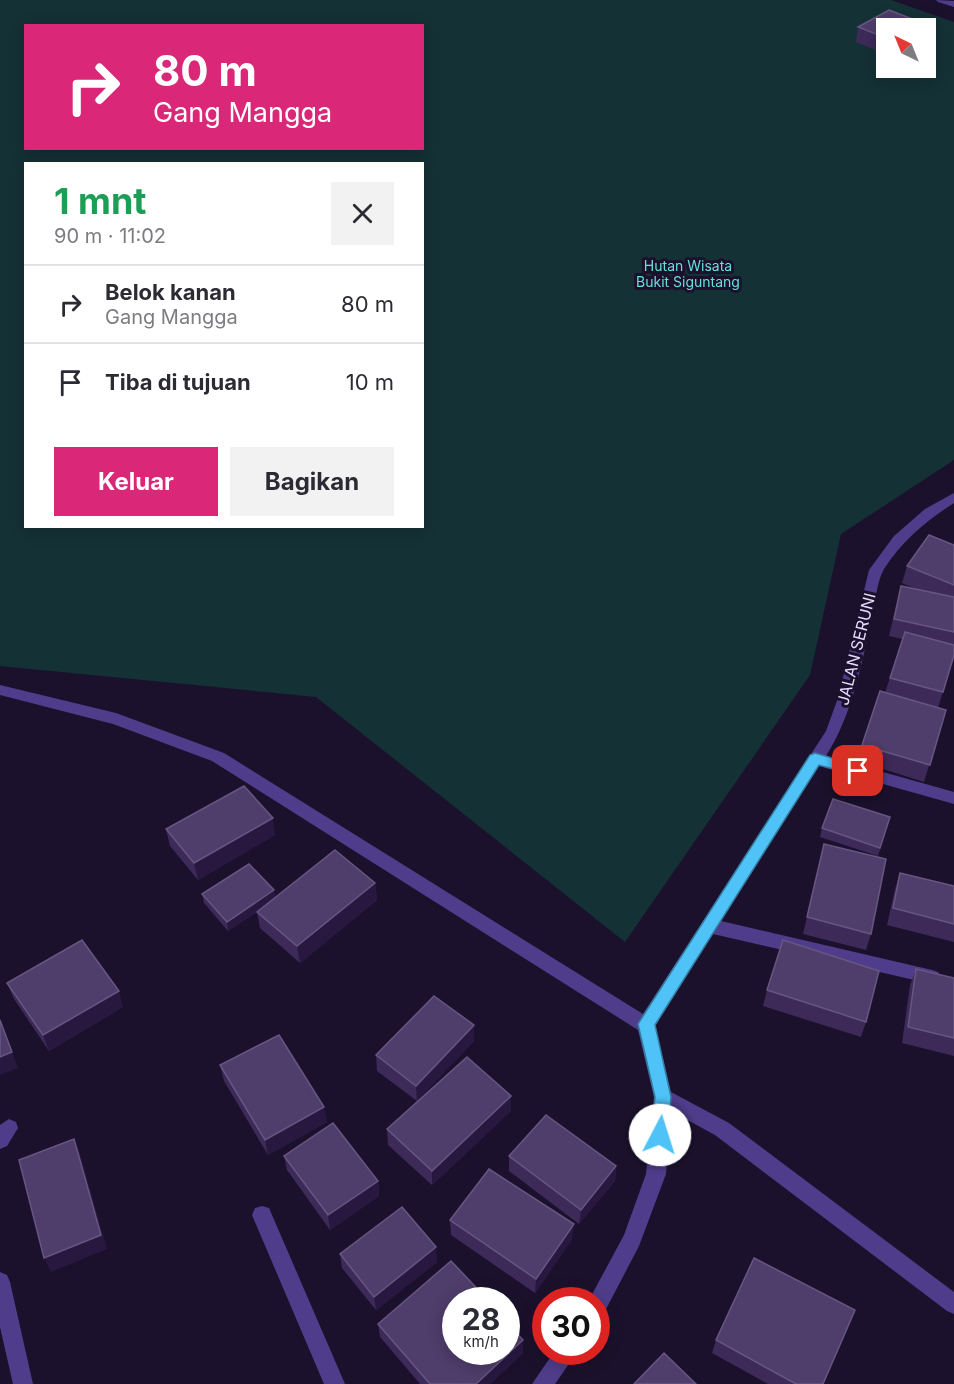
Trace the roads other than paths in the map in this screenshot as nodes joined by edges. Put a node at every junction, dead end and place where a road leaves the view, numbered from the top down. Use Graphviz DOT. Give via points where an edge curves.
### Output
graph roads {
  1 [pos="941,0"];
  2 [pos="954,4"];
  3 [pos="954,497"];
  4 [pos="0,690"];
  5 [pos="815,759"];
  6 [pos="954,798"];
  7 [pos="710,926"];
  8 [pos="932,977"];
  9 [pos="646,1024"];
  10 [pos="663,1097"];
  11 [pos="262,1215"];
  12 [pos="0,1282"];
  13 [pos="607,1287"];
  14 [pos="954,1304"];
  15 [pos="557,1365"];
  16 [pos="23,1384"];
  17 [pos="335,1384"];
  18 [pos="542,1384"];
  1 -- 2 [label="street"];
  3 -- 5 [label="street, JALAN SERUNI" via="899,538 876,570 846,698"];
  4 -- 9 [label="street" via="116,719 218,758"];
  5 -- 6 [label="street"];
  5 -- 7 [label="street, JALAN SERUNI"];
  7 -- 8 [label="street"];
  7 -- 9 [label="street, JALAN SERUNI"];
  9 -- 10 [label="street"];
  10 -- 13 [label="street" via="656,1174 632,1239"];
  10 -- 14 [label="street" via="722,1129"];
  11 -- 17 [label="street"];
  12 -- 16 [label="street"];
  15 -- 18 [label="street"];
}
